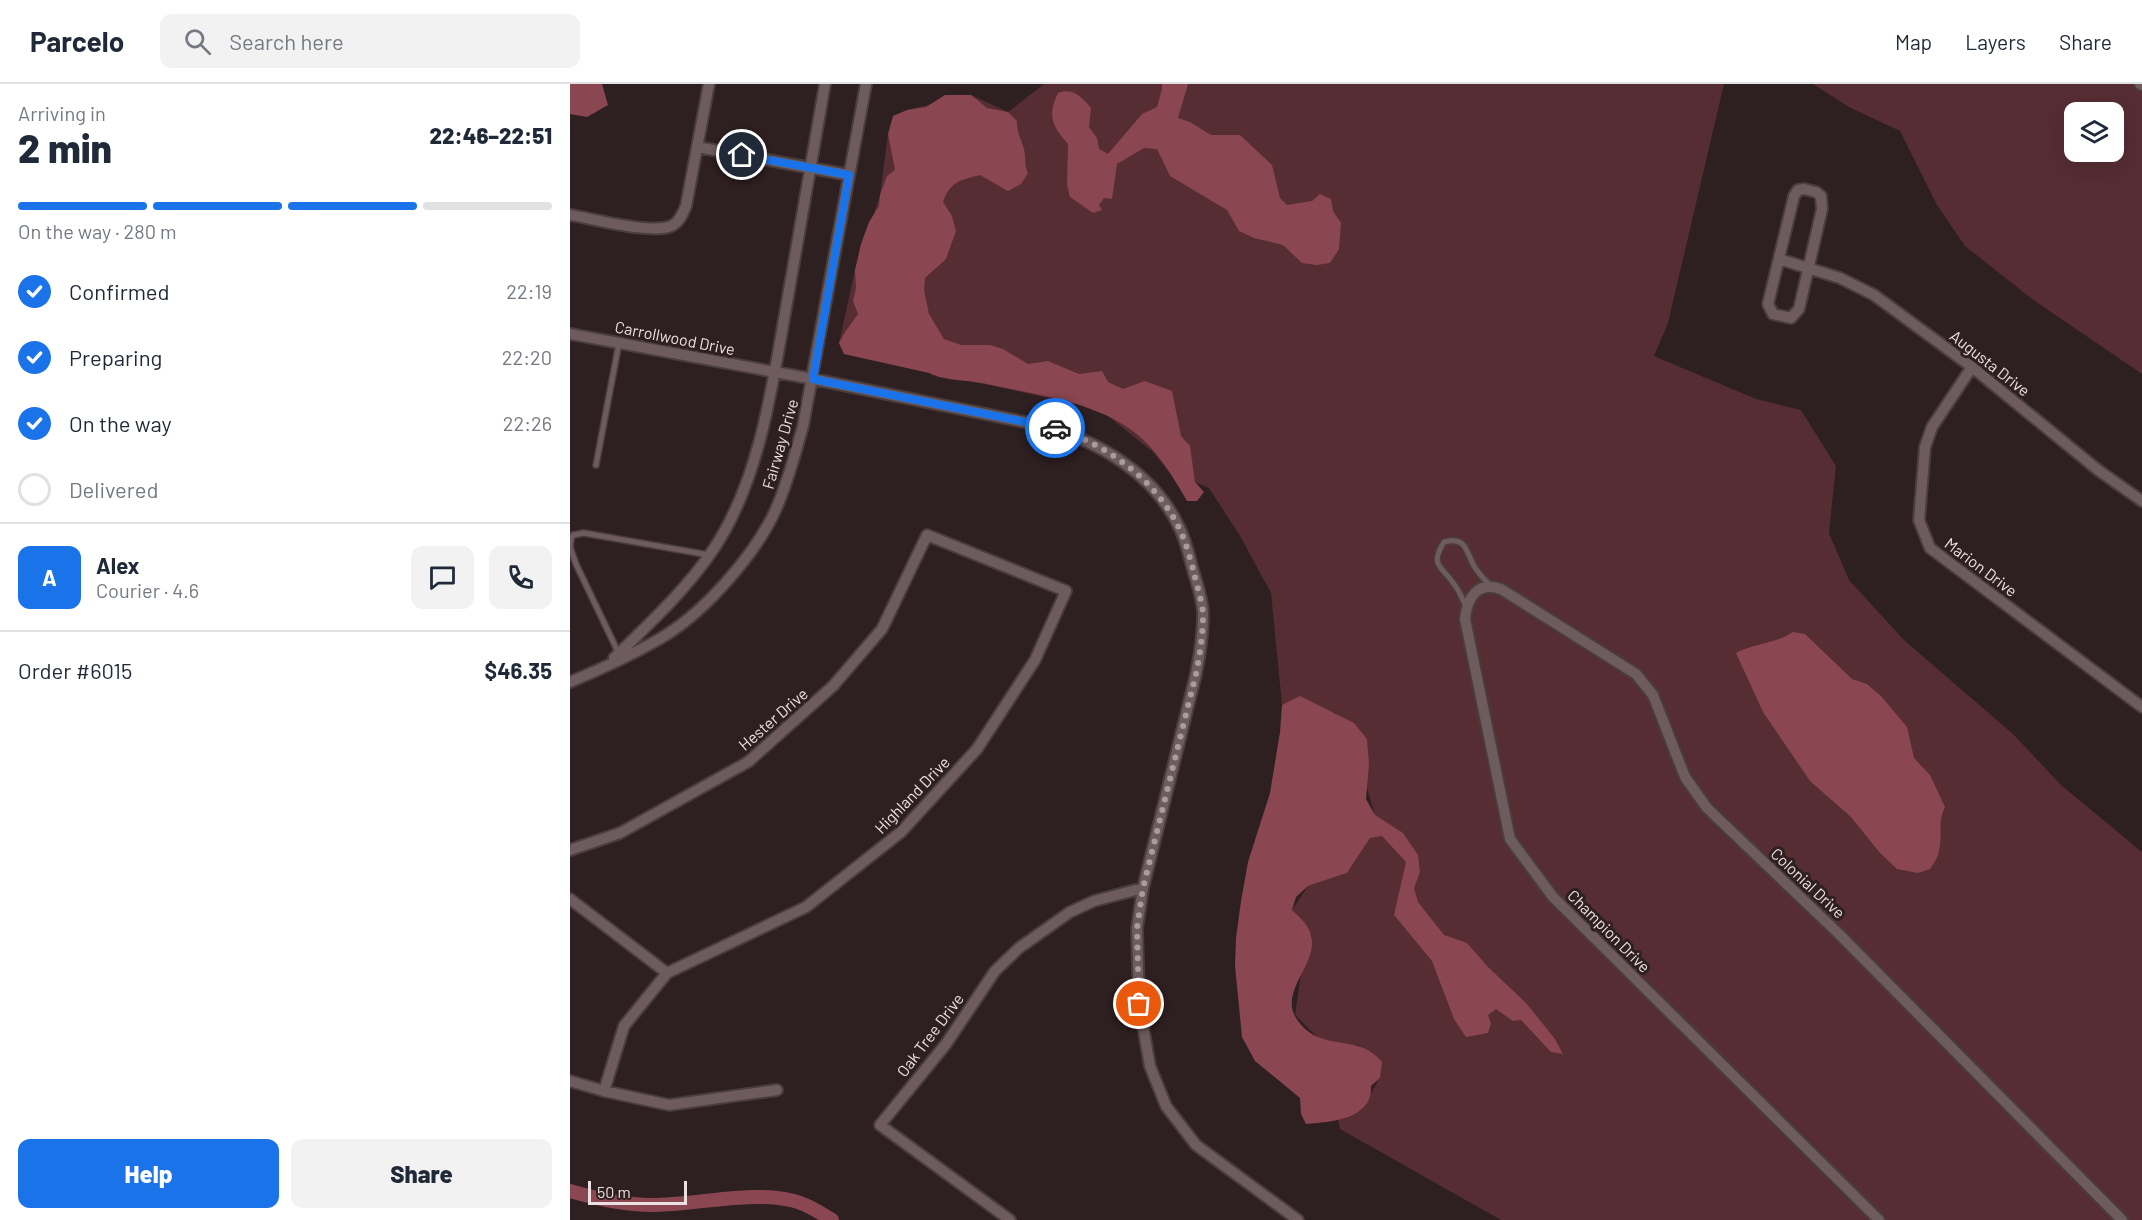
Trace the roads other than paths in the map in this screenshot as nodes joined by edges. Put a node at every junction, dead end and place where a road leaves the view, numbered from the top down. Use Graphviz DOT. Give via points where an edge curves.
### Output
graph roads {
  1 [pos="709,84"];
  2 [pos="825,84"];
  3 [pos="866,84"];
  4 [pos="697,147"];
  5 [pos="811,168"];
  6 [pos="849,175"];
  7 [pos="570,214"];
  8 [pos="1779,259"];
  9 [pos="1809,267"];
  10 [pos="570,334"];
  11 [pos="619,343"];
  12 [pos="1972,367"];
  13 [pos="774,372"];
  14 [pos="813,379"];
  15 [pos="596,465"];
  16 [pos="2142,501"];
  17 [pos="927,535"];
  18 [pos="709,555"];
  19 [pos="1485,587"];
  20 [pos="1466,608"];
  21 [pos="621,656"];
  22 [pos="570,682"];
  23 [pos="2142,707"];
  24 [pos="570,850"];
  25 [pos="1143,888"];
  26 [pos="570,898"];
  27 [pos="667,973"];
  28 [pos="570,1081"];
  29 [pos="777,1090"];
  30 [pos="604,1091"];
  31 [pos="1010,1220"];
  32 [pos="1298,1220"];
  33 [pos="1879,1220"];
  34 [pos="2122,1220"];
  1 -- 4 [label="street"];
  2 -- 5 [label="street, Fairway Drive"];
  3 -- 6 [label="street, Fairway Drive"];
  4 -- 5 [label="street"];
  4 -- 7 [label="street" via="686,206 681,218 672,225 655,230"];
  5 -- 6 [label="street"];
  5 -- 13 [label="street, Fairway Drive"];
  6 -- 14 [label="street, Fairway Drive"];
  8 -- 9 [label="street, Augusta Drive"];
  8 -- 9 [label="street" via="1768,304 1773,314 1781,317 1791,318 1799,309"];
  8 -- 9 [label="street" via="1794,196 1798,190 1809,189 1821,196 1822,202"];
  9 -- 12 [label="street, Augusta Drive" via="1874,295"];
  10 -- 11 [label="street, Carrollwood Drive"];
  11 -- 13 [label="street, Carrollwood Drive"];
  11 -- 15 [label="lane"];
  12 -- 16 [label="street, Augusta Drive"];
  12 -- 23 [label="street, Marion Drive" via="1932,427 1925,447 1919,520 1930,548"];
  13 -- 14 [label="street, Carrollwood Drive"];
  13 -- 18 [label="street, Fairway Drive" via="747,482"];
  14 -- 21 [label="street, Fairway Drive" via="792,465 776,510 750,552 699,609 663,637"];
  14 -- 25 [label="street, Carrollwood Drive" via="1075,435 1115,456 1154,490 1169,509 1179,527 1196,582 1203,612 1201,645"];
  17 -- 24 [label="street, Hester Drive" via="882,629 833,686 748,762 620,833"];
  17 -- 27 [label="street, Highland Drive" via="1066,591 1035,660 977,749 901,832 806,907"];
  18 -- 21 [label="street, Fairway Drive"];
  18 -- 21 [label="lane" via="584,533 573,535 570,547 576,564"];
  19 -- 20 [label="street" via="1471,597"];
  19 -- 20 [label="lane" via="1468,549 1452,540 1444,542 1436,561 1456,585"];
  19 -- 34 [label="street, Colonial Drive" via="1501,589 1636,674 1653,695 1685,777 1707,808 1839,934"];
  20 -- 33 [label="street, Champion Drive" via="1465,619 1510,839 1552,897"];
  21 -- 22 [label="street, Fairway Drive"];
  25 -- 31 [label="street, Oak Tree Drive" via="1070,912 1019,948 995,971 946,1044 880,1125"];
  25 -- 32 [label="street, Carrollwood Drive" via="1137,928 1139,1004 1150,1066 1166,1106 1196,1145"];
  26 -- 27 [label="street"];
  27 -- 30 [label="street, Highland Drive" via="624,1026"];
  28 -- 30 [label="street"];
  29 -- 30 [label="street" via="669,1105"];
}
